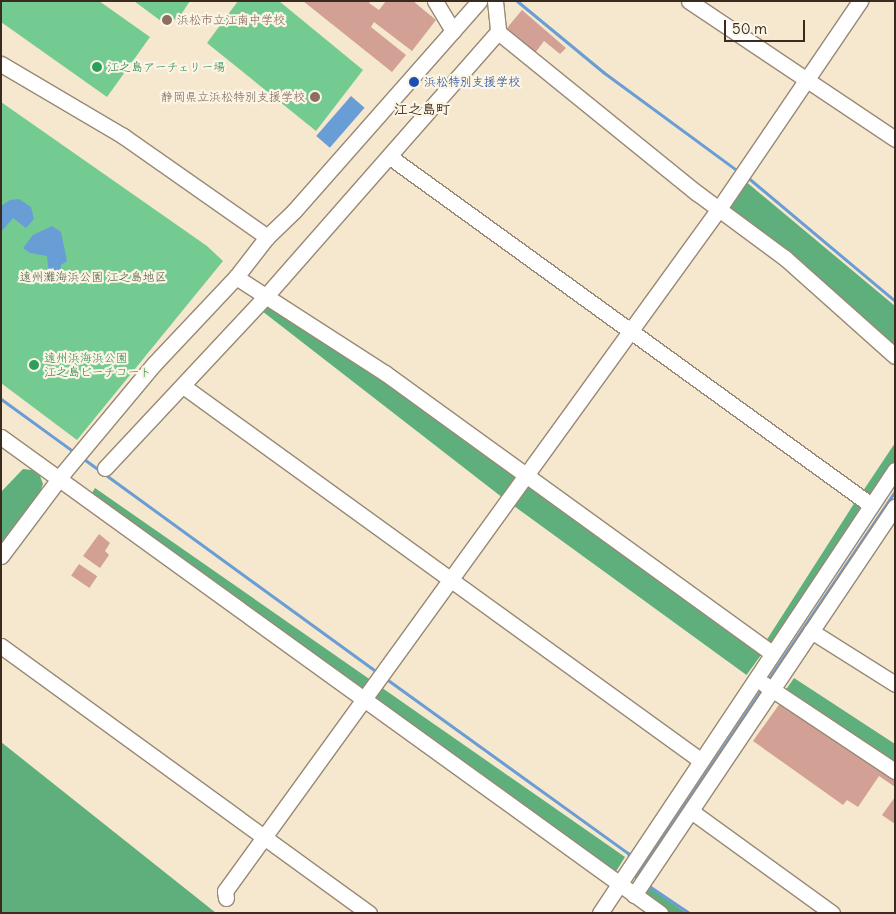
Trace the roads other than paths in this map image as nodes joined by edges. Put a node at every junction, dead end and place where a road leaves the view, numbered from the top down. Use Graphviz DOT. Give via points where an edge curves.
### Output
graph roads {
  1 [pos="435,1"];
  2 [pos="479,1"];
  3 [pos="495,1"];
  4 [pos="689,1"];
  5 [pos="860,1"];
  6 [pos="453,31"];
  7 [pos="498,32"];
  8 [pos="1,64"];
  9 [pos="807,80"];
  10 [pos="895,139"];
  11 [pos="390,157"];
  12 [pos="718,210"];
  13 [pos="267,237"];
  14 [pos="236,277"];
  15 [pos="266,297"];
  16 [pos="630,330"];
  17 [pos="895,356"];
  18 [pos="183,386"];
  19 [pos="1,437"];
  20 [pos="105,468"];
  21 [pos="895,470"];
  22 [pos="527,475"];
  23 [pos="61,476"];
  24 [pos="871,505"];
  25 [pos="895,507"];
  26 [pos="1,556"];
  27 [pos="450,580"];
  28 [pos="811,631"];
  29 [pos="1,646"];
  30 [pos="771,652"];
  31 [pos="755,677"];
  32 [pos="895,684"];
  33 [pos="772,689"];
  34 [pos="365,696"];
  35 [pos="700,760"];
  36 [pos="895,771"];
  37 [pos="691,811"];
  38 [pos="265,836"];
  39 [pos="619,883"];
  40 [pos="634,894"];
  41 [pos="226,898"];
  42 [pos="368,913"];
  43 [pos="600,913"];
  44 [pos="660,913"];
  45 [pos="832,913"];
  1 -- 6 [label="street"];
  2 -- 6 [label="street"];
  3 -- 7 [label="street"];
  4 -- 9 [label="street"];
  5 -- 9 [label="street"];
  6 -- 13 [label="street" via="294,211"];
  7 -- 11 [label="street"];
  7 -- 12 [label="street"];
  8 -- 13 [label="street" via="131,142"];
  9 -- 10 [label="street"];
  9 -- 12 [label="street"];
  11 -- 15 [label="street"];
  11 -- 16 [label="street"];
  12 -- 16 [label="street"];
  12 -- 17 [label="street" via="785,258"];
  13 -- 14 [label="street"];
  14 -- 15 [label="street"];
  14 -- 23 [label="street" via="154,364"];
  15 -- 18 [label="street"];
  15 -- 22 [label="street" via="385,373"];
  16 -- 22 [label="street"];
  16 -- 24 [label="street"];
  18 -- 20 [label="street"];
  18 -- 27 [label="street"];
  19 -- 23 [label="street"];
  21 -- 24 [label="street"];
  22 -- 27 [label="street"];
  22 -- 30 [label="street"];
  23 -- 26 [label="street"];
  23 -- 34 [label="street"];
  24 -- 30 [label="street"];
  25 -- 28 [label="street"];
  27 -- 34 [label="street"];
  27 -- 35 [label="street"];
  28 -- 32 [label="street"];
  28 -- 33 [label="street"];
  29 -- 38 [label="street"];
  30 -- 31 [label="street"];
  31 -- 33 [label="street"];
  31 -- 35 [label="street"];
  33 -- 36 [label="street"];
  33 -- 37 [label="street"];
  34 -- 38 [label="street"];
  34 -- 39 [label="street"];
  35 -- 39 [label="street"];
  37 -- 40 [label="street"];
  37 -- 45 [label="street"];
  38 -- 41 [label="street" via="225,891"];
  38 -- 42 [label="street"];
  39 -- 40 [label="street"];
  39 -- 43 [label="street"];
  40 -- 44 [label="street"];
}
